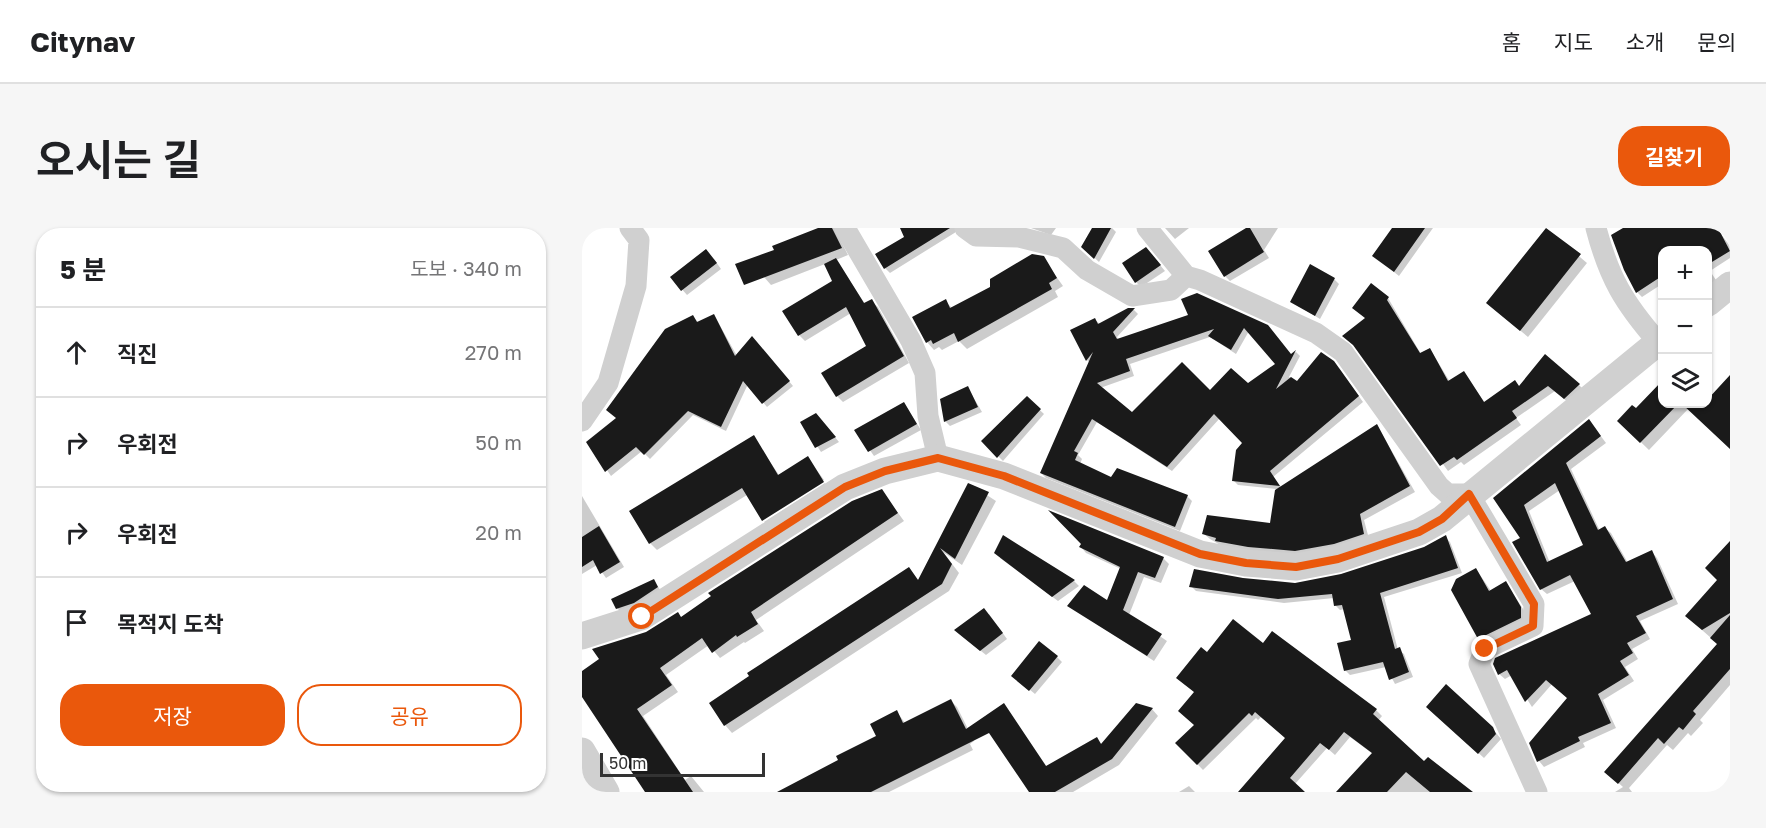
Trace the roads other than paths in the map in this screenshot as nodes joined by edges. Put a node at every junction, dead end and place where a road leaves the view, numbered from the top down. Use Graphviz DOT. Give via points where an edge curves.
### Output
graph roads {
  1 [pos="630,228"];
  2 [pos="845,228"];
  3 [pos="965,228"];
  4 [pos="1147,228"];
  5 [pos="1596,228"];
  6 [pos="1186,276"];
  7 [pos="1730,285"];
  8 [pos="1711,300"];
  9 [pos="1658,339"];
  10 [pos="1658,343"];
  11 [pos="582,421"];
  12 [pos="938,458"];
  13 [pos="1469,494"];
  14 [pos="582,636"];
  15 [pos="582,751"];
  16 [pos="606,792"];
  17 [pos="1537,792"];
  1 -- 11 [label="street" via="639,240 636,286 608,383"];
  2 -- 12 [label="street" via="911,341 925,373 928,416"];
  3 -- 6 [label="street" via="976,236 1018,237 1063,249 1087,270 1132,296 1171,290"];
  4 -- 6 [label="street"];
  5 -- 9 [label="street" via="1609,273 1630,310"];
  6 -- 13 [label="street" via="1316,333 1342,352 1439,486 1448,494"];
  7 -- 8 [label="street"];
  10 -- 13 [label="street"];
  12 -- 13 [label="street" via="1004,476 1200,554 1296,567 1338,559 1419,532 1442,519"];
  12 -- 14 [label="street" via="885,471 845,487 642,617"];
  13 -- 17 [label="street" via="1534,604 1533,626 1485,649 1479,664"];
  15 -- 16 [label="street"];
}
